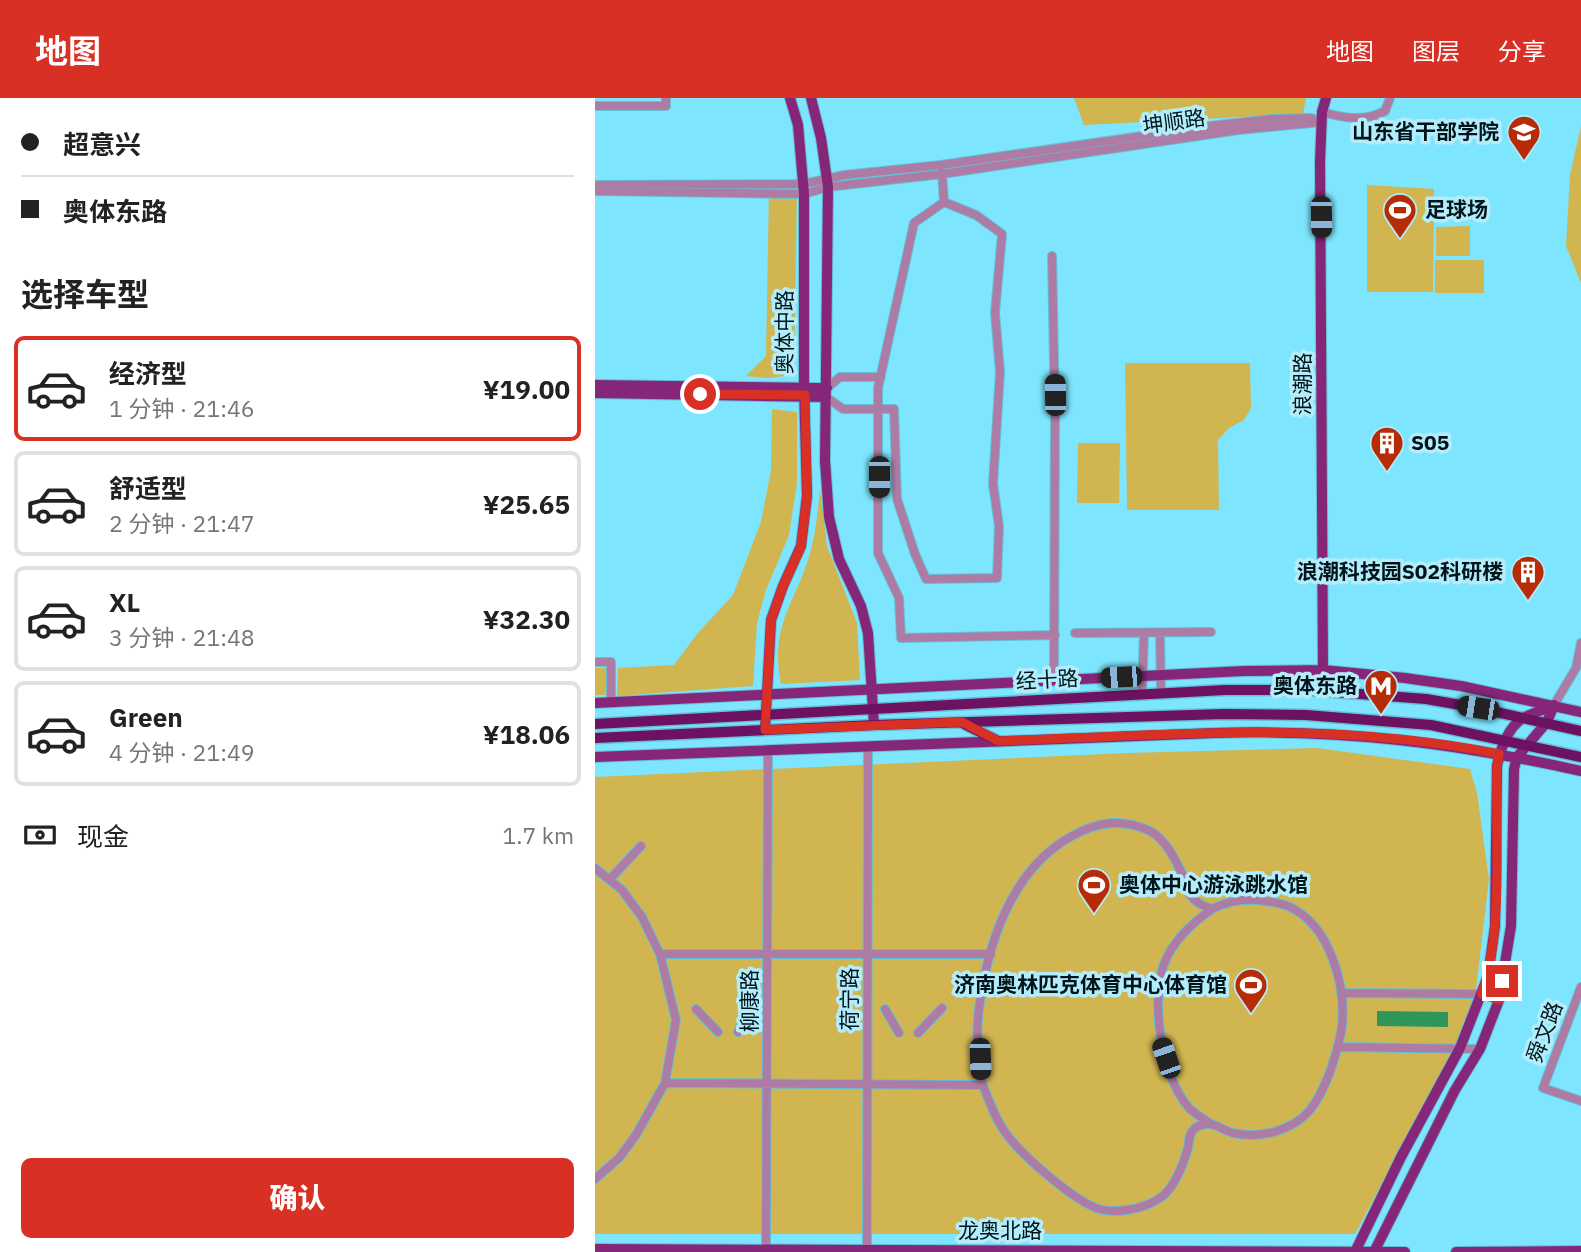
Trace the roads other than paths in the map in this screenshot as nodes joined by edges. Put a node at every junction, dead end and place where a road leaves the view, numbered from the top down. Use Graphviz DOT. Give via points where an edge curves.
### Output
graph roads {
  1 [pos="666,98"];
  2 [pos="790,98"];
  3 [pos="811,98"];
  4 [pos="1326,98"];
  5 [pos="1390,98"];
  6 [pos="595,106"];
  7 [pos="1322,117"];
  8 [pos="942,170"];
  9 [pos="827,182"];
  10 [pos="595,185"];
  11 [pos="804,189"];
  12 [pos="595,191"];
  13 [pos="944,202"];
  14 [pos="1052,256"];
  15 [pos="881,377"];
  16 [pos="595,385"];
  17 [pos="804,391"];
  18 [pos="827,392"];
  19 [pos="595,393"];
  20 [pos="879,409"];
  21 [pos="879,499"];
  22 [pos="897,499"];
  23 [pos="1211,632"];
  24 [pos="1075,633"];
  25 [pos="1144,633"];
  26 [pos="1160,633"];
  27 [pos="1055,635"];
  28 [pos="1581,643"];
  29 [pos="595,662"];
  30 [pos="1578,668"];
  31 [pos="1323,670"];
  32 [pos="1161,675"];
  33 [pos="1142,676"];
  34 [pos="1054,680"];
  35 [pos="871,690"];
  36 [pos="1161,694"];
  37 [pos="765,695"];
  38 [pos="1142,695"];
  39 [pos="611,702"];
  40 [pos="595,703"];
  41 [pos="1555,705"];
  42 [pos="874,709"];
  43 [pos="1581,712"];
  44 [pos="765,715"];
  45 [pos="1522,719"];
  46 [pos="962,722"];
  47 [pos="1547,722"];
  48 [pos="595,724"];
  49 [pos="874,725"];
  50 [pos="765,730"];
  51 [pos="1581,731"];
  52 [pos="595,738"];
  53 [pos="1505,740"];
  54 [pos="998,741"];
  55 [pos="1527,745"];
  56 [pos="868,746"];
  57 [pos="768,750"];
  58 [pos="1499,754"];
  59 [pos="595,757"];
  60 [pos="1517,757"];
  61 [pos="1581,757"];
  62 [pos="1581,771"];
  63 [pos="641,846"];
  64 [pos="595,868"];
  65 [pos="610,878"];
  66 [pos="1212,909"];
  67 [pos="660,954"];
  68 [pos="767,954"];
  69 [pos="867,954"];
  70 [pos="991,954"];
  71 [pos="1581,987"];
  72 [pos="1341,993"];
  73 [pos="1482,994"];
  74 [pos="1499,1000"];
  75 [pos="696,1009"];
  76 [pos="749,1009"];
  77 [pos="885,1009"];
  78 [pos="942,1009"];
  79 [pos="717,1031"];
  80 [pos="898,1031"];
  81 [pos="919,1031"];
  82 [pos="738,1032"];
  83 [pos="1338,1047"];
  84 [pos="1460,1048"];
  85 [pos="1480,1049"];
  86 [pos="767,1082"];
  87 [pos="665,1083"];
  88 [pos="867,1084"];
  89 [pos="983,1085"];
  90 [pos="1581,1101"];
  91 [pos="1211,1124"];
  92 [pos="595,1179"];
  93 [pos="595,1249"];
  94 [pos="766,1251"];
  95 [pos="867,1251"];
  96 [pos="1090,1251"];
  97 [pos="1355,1251"];
  98 [pos="1581,1251"];
  99 [pos="1374,1252"];
  100 [pos="1405,1252"];
  101 [pos="1456,1252"];
  1 -- 6 [label="street" via="666,106"];
  2 -- 11 [label="main road, 奥体中路" via="798,125"];
  3 -- 9 [label="main road, 奥体中路"];
  4 -- 7 [label="main road, 浪潮路"];
  5 -- 7 [label="street, 坤顺路" via="1385,111 1372,118"];
  7 -- 8 [label="street, 坤顺路"];
  7 -- 31 [label="main road, 浪潮路"];
  8 -- 9 [label="street, 坤顺路"];
  8 -- 13 [label="street"];
  9 -- 11 [label="street, 坤顺路"];
  9 -- 18 [label="main road, 奥体中路"];
  10 -- 11 [label="street, 坤顺路"];
  11 -- 12 [label="street, 坤顺路"];
  11 -- 17 [label="main road, 奥体中路"];
  13 -- 15 [label="street" via="914,223"];
  13 -- 22 [label="street" via="976,215 1002,234 995,313 1000,372 993,484 999,526 997,578 926,579"];
  14 -- 27 [label="street"];
  15 -- 18 [label="street" via="840,377"];
  15 -- 20 [label="street"];
  16 -- 17 [label="main road"];
  17 -- 18 [label="main road"];
  17 -- 19 [label="main road"];
  17 -- 37 [label="main road, 奥体中路" via="807,496 801,541 771,620"];
  18 -- 20 [label="street" via="843,409"];
  18 -- 35 [label="main road, 奥体中路" via="829,517 839,559 868,633"];
  20 -- 21 [label="street"];
  20 -- 22 [label="street" via="894,409"];
  21 -- 22 [label="street"];
  21 -- 27 [label="street" via="879,553 899,598 901,638"];
  23 -- 26 [label="street"];
  24 -- 25 [label="street"];
  25 -- 26 [label="street"];
  25 -- 33 [label="street"];
  26 -- 32 [label="street"];
  27 -- 34 [label="street"];
  28 -- 30 [label="street"];
  29 -- 39 [label="street" via="611,662"];
  30 -- 41 [label="street"];
  31 -- 32 [label="main road, 经十路"];
  31 -- 41 [label="main road, 经十路" via="1461,686"];
  32 -- 33 [label="main road, 经十路"];
  32 -- 36 [label="street"];
  33 -- 34 [label="main road, 经十路"];
  33 -- 38 [label="street"];
  34 -- 35 [label="main road, 经十路"];
  35 -- 37 [label="main road, 经十路"];
  35 -- 42 [label="main road, 奥体中路"];
  36 -- 38 [label="highway, 经十路"];
  36 -- 45 [label="highway, 经十路" via="1225,690 1359,693 1426,699"];
  37 -- 39 [label="main road, 经十路"];
  37 -- 44 [label="main road, 奥体中路"];
  38 -- 42 [label="highway, 经十路"];
  39 -- 40 [label="main road, 经十路"];
  41 -- 43 [label="main road, 经十路"];
  41 -- 45 [label="main road"];
  41 -- 47 [label="main road"];
  42 -- 44 [label="highway, 经十路"];
  42 -- 49 [label="main road, 奥体中路"];
  44 -- 48 [label="highway, 经十路"];
  44 -- 50 [label="main road, 奥体中路"];
  45 -- 47 [label="highway, 经十路"];
  45 -- 53 [label="main road"];
  46 -- 49 [label="highway, 经十路"];
  46 -- 53 [label="highway, 经十路" via="1306,715 1431,725"];
  46 -- 54 [label="highway"];
  47 -- 51 [label="highway, 经十路"];
  47 -- 55 [label="main road"];
  49 -- 50 [label="highway, 经十路"];
  50 -- 52 [label="highway, 经十路"];
  53 -- 55 [label="highway, 经十路"];
  53 -- 58 [label="main road"];
  54 -- 56 [label="main road"];
  54 -- 58 [label="main road" via="1303,732 1423,741"];
  55 -- 60 [label="main road"];
  55 -- 61 [label="highway, 经十路"];
  56 -- 57 [label="main road"];
  56 -- 69 [label="street, 荷宁路"];
  57 -- 59 [label="main road"];
  57 -- 68 [label="street, 柳康路"];
  58 -- 60 [label="main road"];
  58 -- 73 [label="main road" via="1495,926"];
  60 -- 62 [label="main road"];
  60 -- 74 [label="main road" via="1511,926"];
  63 -- 65 [label="street"];
  64 -- 65 [label="street"];
  65 -- 67 [label="street" via="642,917"];
  66 -- 70 [label="street" via="1190,895 1169,849 1152,831 1129,822 1107,822 1060,842 1027,873 1005,912"];
  66 -- 72 [label="street" via="1253,899 1289,906 1317,929"];
  66 -- 91 [label="street" via="1188,927 1164,964 1159,1018 1161,1045 1174,1082 1190,1108"];
  67 -- 68 [label="street"];
  67 -- 87 [label="street" via="676,1020"];
  68 -- 69 [label="street"];
  68 -- 86 [label="street, 柳康路"];
  69 -- 70 [label="street"];
  69 -- 88 [label="street, 荷宁路"];
  70 -- 89 [label="street" via="978,1020"];
  71 -- 90 [label="street, 舜文路" via="1543,1088"];
  72 -- 73 [label="street"];
  72 -- 83 [label="street"];
  73 -- 74 [label="street"];
  73 -- 84 [label="main road"];
  74 -- 85 [label="main road"];
  75 -- 79 [label="street"];
  76 -- 82 [label="street"];
  77 -- 80 [label="street"];
  78 -- 81 [label="street"];
  83 -- 84 [label="street"];
  83 -- 91 [label="street" via="1324,1086 1310,1110 1295,1122 1260,1135"];
  84 -- 85 [label="street"];
  84 -- 97 [label="main road"];
  85 -- 99 [label="main road"];
  86 -- 87 [label="street"];
  86 -- 88 [label="street"];
  86 -- 94 [label="street, 柳康路"];
  87 -- 92 [label="street" via="636,1135"];
  88 -- 89 [label="street"];
  88 -- 95 [label="street, 荷宁路"];
  89 -- 91 [label="street" via="1017,1147 1056,1182 1098,1209 1139,1208 1161,1198 1179,1171 1191,1132 1199,1125"];
  93 -- 94 [label="main road, 龙奥北路"];
  94 -- 95 [label="main road, 龙奥北路"];
  95 -- 96 [label="main road, 龙奥北路"];
  96 -- 97 [label="main road, 龙奥北路"];
  97 -- 99 [label="main road, 龙奥北路"];
  98 -- 101 [label="main road"];
  99 -- 100 [label="main road, 龙奥北路"];
}
